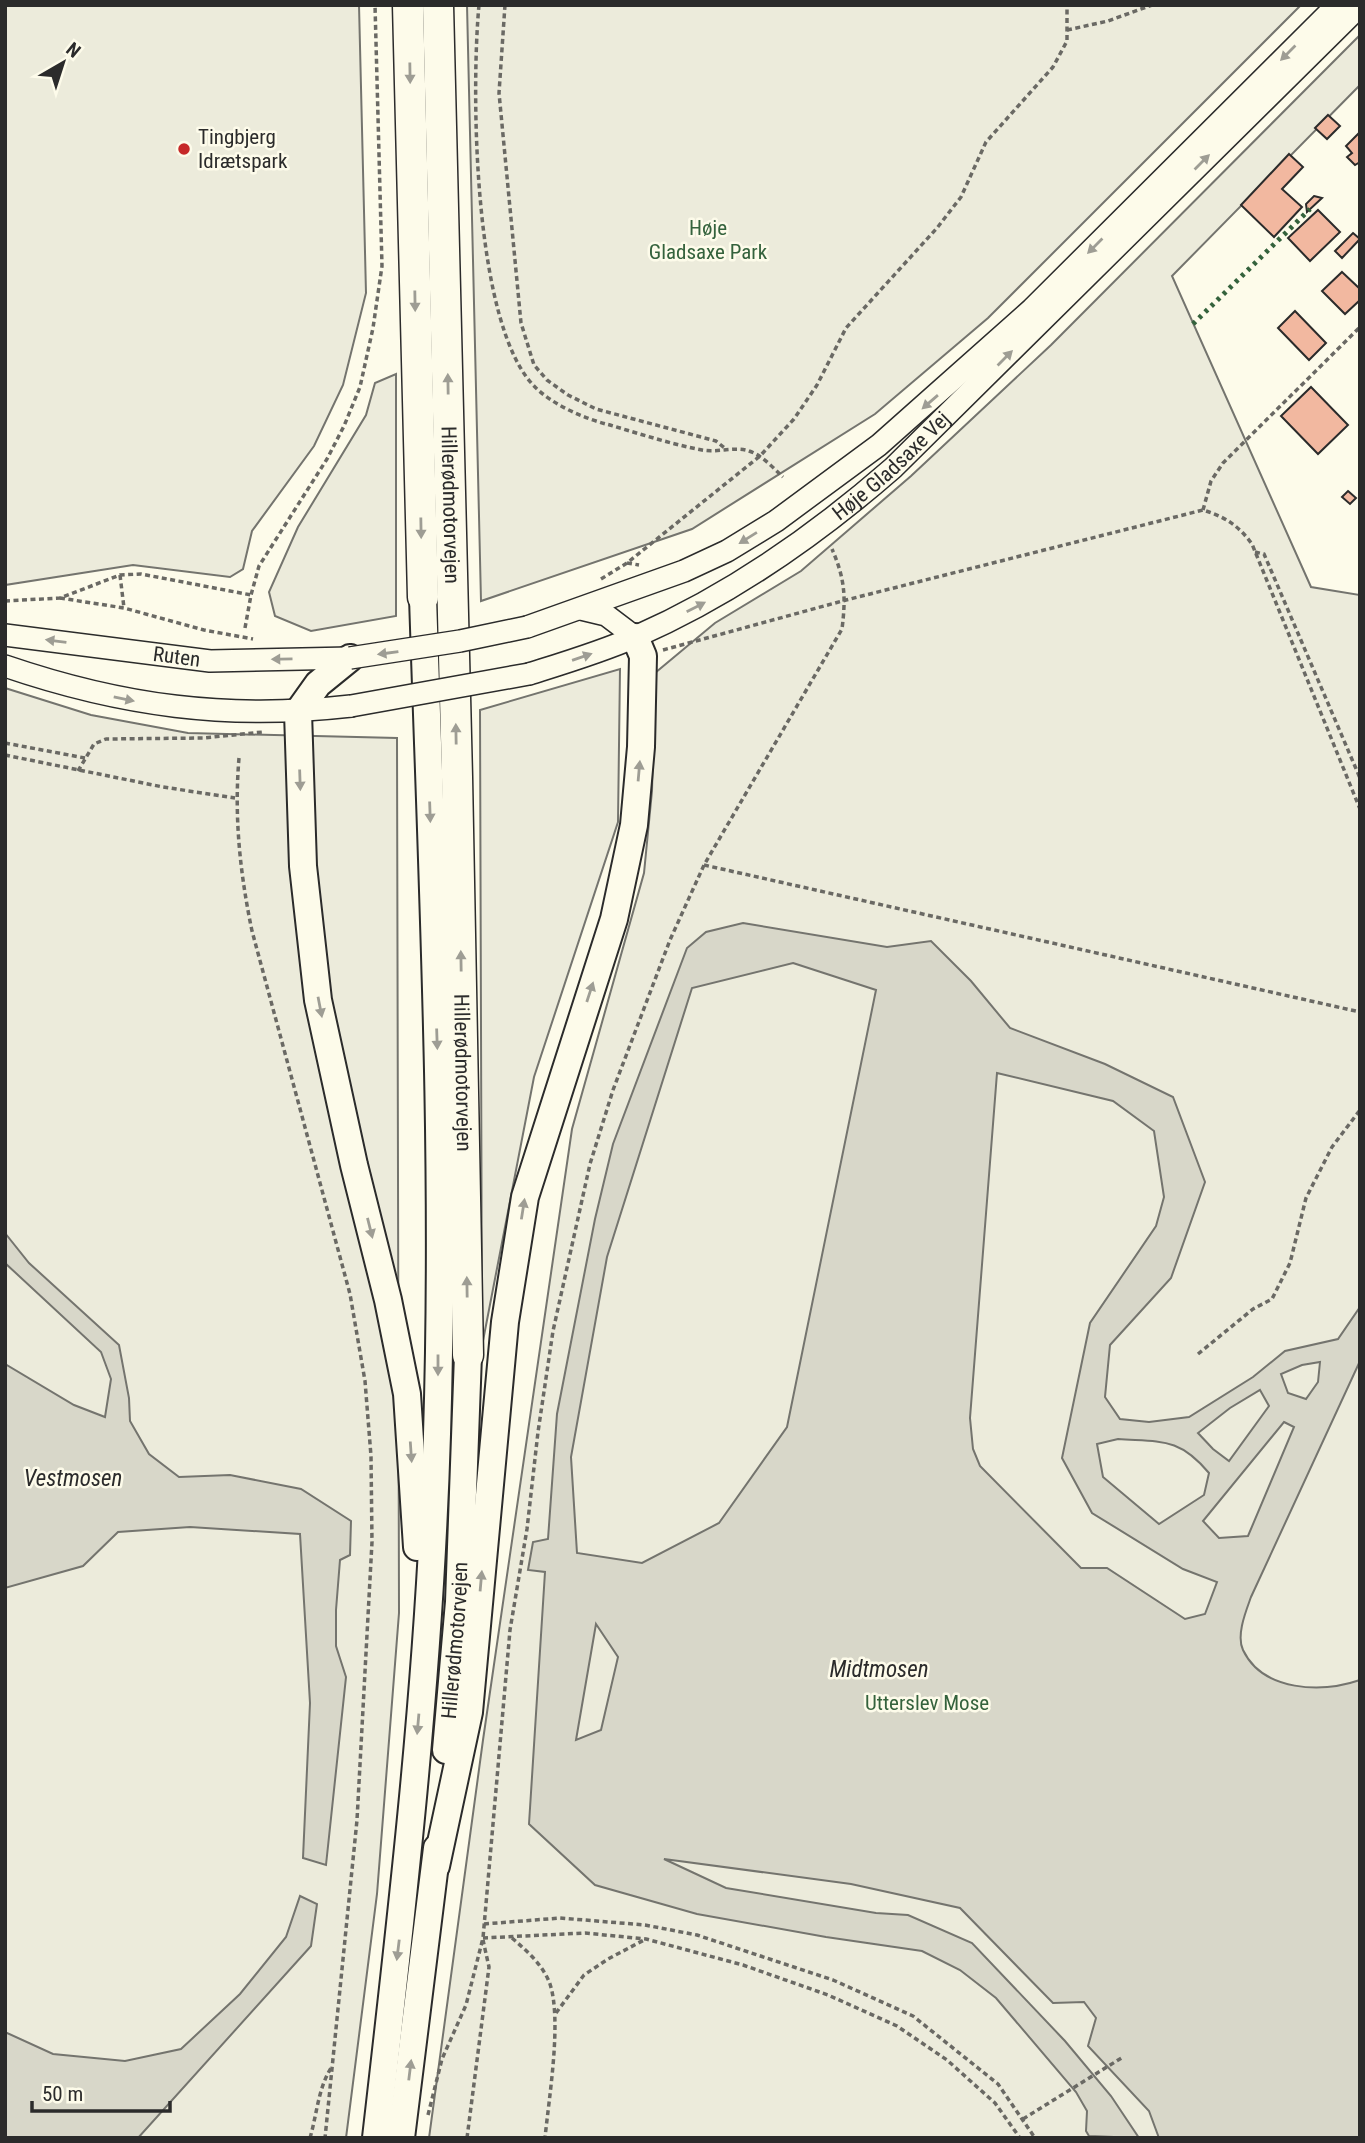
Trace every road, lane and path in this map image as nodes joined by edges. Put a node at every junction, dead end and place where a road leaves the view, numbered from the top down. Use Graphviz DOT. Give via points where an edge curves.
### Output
graph roads {
  1 [pos="375,5"];
  2 [pos="408,5"];
  3 [pos="438,5"];
  4 [pos="479,5"];
  5 [pos="505,5"];
  6 [pos="1067,5"];
  7 [pos="1152,5"];
  8 [pos="1337,5"];
  9 [pos="1360,6"];
  10 [pos="1067,30"];
  11 [pos="1360,327"];
  12 [pos="727,450"];
  13 [pos="760,456"];
  14 [pos="783,477"];
  15 [pos="1203,510"];
  16 [pos="832,549"];
  17 [pos="1255,552"];
  18 [pos="644,566"];
  19 [pos="120,575"];
  20 [pos="251,595"];
  21 [pos="423,597"];
  22 [pos="60,598"];
  23 [pos="846,600"];
  24 [pos="5,601"];
  25 [pos="124,608"];
  26 [pos="581,609"];
  27 [pos="245,628"];
  28 [pos="5,635"];
  29 [pos="259,640"];
  30 [pos="639,646"];
  31 [pos="350,658"];
  32 [pos="5,666"];
  33 [pos="297,718"];
  34 [pos="5,743"];
  35 [pos="5,755"];
  36 [pos="85,758"];
  37 [pos="239,758"];
  38 [pos="78,771"];
  39 [pos="1360,778"];
  40 [pos="235,798"];
  41 [pos="1360,809"];
  42 [pos="704,865"];
  43 [pos="1360,1012"];
  44 [pos="1360,1110"];
  45 [pos="1198,1354"];
  46 [pos="468,1355"];
  47 [pos="425,1656"];
  48 [pos="436,1866"];
  49 [pos="484,1924"];
  50 [pos="511,1937"];
  51 [pos="483,1938"];
  52 [pos="646,1939"];
  53 [pos="556,2013"];
  54 [pos="1123,2057"];
  55 [pos="332,2066"];
  56 [pos="427,2119"];
  57 [pos="1023,2119"];
  58 [pos="325,2137"];
  59 [pos="310,2138"];
  60 [pos="376,2138"];
  61 [pos="401,2138"];
  62 [pos="467,2138"];
  63 [pos="545,2138"];
  64 [pos="1020,2138"];
  65 [pos="1035,2138"];
  1 -- 20 [label="path" via="382,266 373,328 344,426 259,566"];
  2 -- 21 [label="highway, Hillerødmotorvejen, one-way"];
  46 -- 3 [label="highway, Hillerødmotorvejen, one-way"];
  4 -- 12 [label="path" via="475,48 480,205 494,288 517,362 534,387 560,405 606,424 705,451"];
  5 -- 12 [label="path" via="499,93 521,323 534,365 547,380 596,409 716,440"];
  6 -- 10 [label="path"];
  7 -- 10 [label="path"];
  8 -- 26 [label="street, Høje Gladsaxe Vej, one-way" via="1032,309 879,445 727,551"];
  30 -- 9 [label="street, Høje Gladsaxe Vej, one-way" via="790,551 893,468"];
  10 -- 13 [label="path" via="1067,41 1054,67 986,142 961,197 846,328 817,385"];
  11 -- 15 [label="path" via="1223,463 1211,481"];
  12 -- 13 [label="path" via="749,450"];
  13 -- 14 [label="path"];
  13 -- 18 [label="path" via="628,563"];
  15 -- 17 [label="path" via="1240,528"];
  15 -- 23 [label="path"];
  16 -- 23 [label="path" via="842,572"];
  17 -- 39 [label="path" via="1264,554"];
  17 -- 41 [label="path"];
  19 -- 20 [label="path" via="141,574"];
  19 -- 22 [label="path"];
  19 -- 25 [label="path"];
  20 -- 27 [label="path"];
  21 -- 47 [label="main road, Hillerødmotorvejen, one-way" via="440,1105 438,1435"];
  22 -- 24 [label="path"];
  22 -- 25 [label="path"];
  23 -- 30 [label="path"];
  23 -- 42 [label="path" via="842,629"];
  25 -- 29 [label="path"];
  26 -- 30 [label="street" via="606,615"];
  26 -- 31 [label="street, Høje Gladsaxe Vej, one-way, bridge" via="527,627"];
  31 -- 28 [label="street, Ruten, one-way" via="210,661"];
  33 -- 30 [label="street, Høje Gladsaxe Vej, one-way, bridge" via="529,674"];
  48 -- 30 [label="main road, one-way" via="469,1712 505,1322 524,1197 614,919 634,825 641,747"];
  31 -- 33 [label="main road" via="318,684"];
  32 -- 33 [label="street, one-way" via="57,684 147,704"];
  33 -- 36 [label="path" via="260,733 106,739 94,744"];
  33 -- 47 [label="main road, one-way" via="303,866 318,1000 407,1394"];
  34 -- 36 [label="path"];
  35 -- 38 [label="path"];
  36 -- 38 [label="path"];
  37 -- 40 [label="path"];
  38 -- 40 [label="path"];
  40 -- 55 [label="path" via="241,874 252,931 350,1294 365,1381 371,1456 372,1542 357,1820"];
  42 -- 43 [label="path"];
  42 -- 49 [label="path" via="613,1090 590,1164 553,1331 510,1630"];
  44 -- 45 [label="path" via="1332,1147 1306,1198 1290,1264 1272,1299"];
  46 -- 48 [label="main road, Hillerødmotorvejen" via="459,1602"];
  47 -- 60 [label="main road, Hillerødmotorvejen, one-way"];
  61 -- 48 [label="main road, Hillerødmotorvejen, one-way"];
  49 -- 51 [label="path"];
  49 -- 57 [label="path" via="560,1918 645,1925 697,1935 833,1980 913,2016 998,2084"];
  50 -- 51 [label="path"];
  50 -- 52 [label="path" via="585,1933"];
  50 -- 53 [label="path" via="533,1957 549,1983"];
  51 -- 56 [label="path" via="466,2006 442,2059"];
  51 -- 62 [label="path" via="489,1967"];
  52 -- 53 [label="path" via="584,1975"];
  52 -- 64 [label="path" via="743,1965 897,2026 947,2060 995,2103"];
  53 -- 63 [label="path"];
  54 -- 57 [label="path"];
  55 -- 58 [label="path"];
  55 -- 59 [label="path" via="321,2085"];
  57 -- 65 [label="path"];
}
